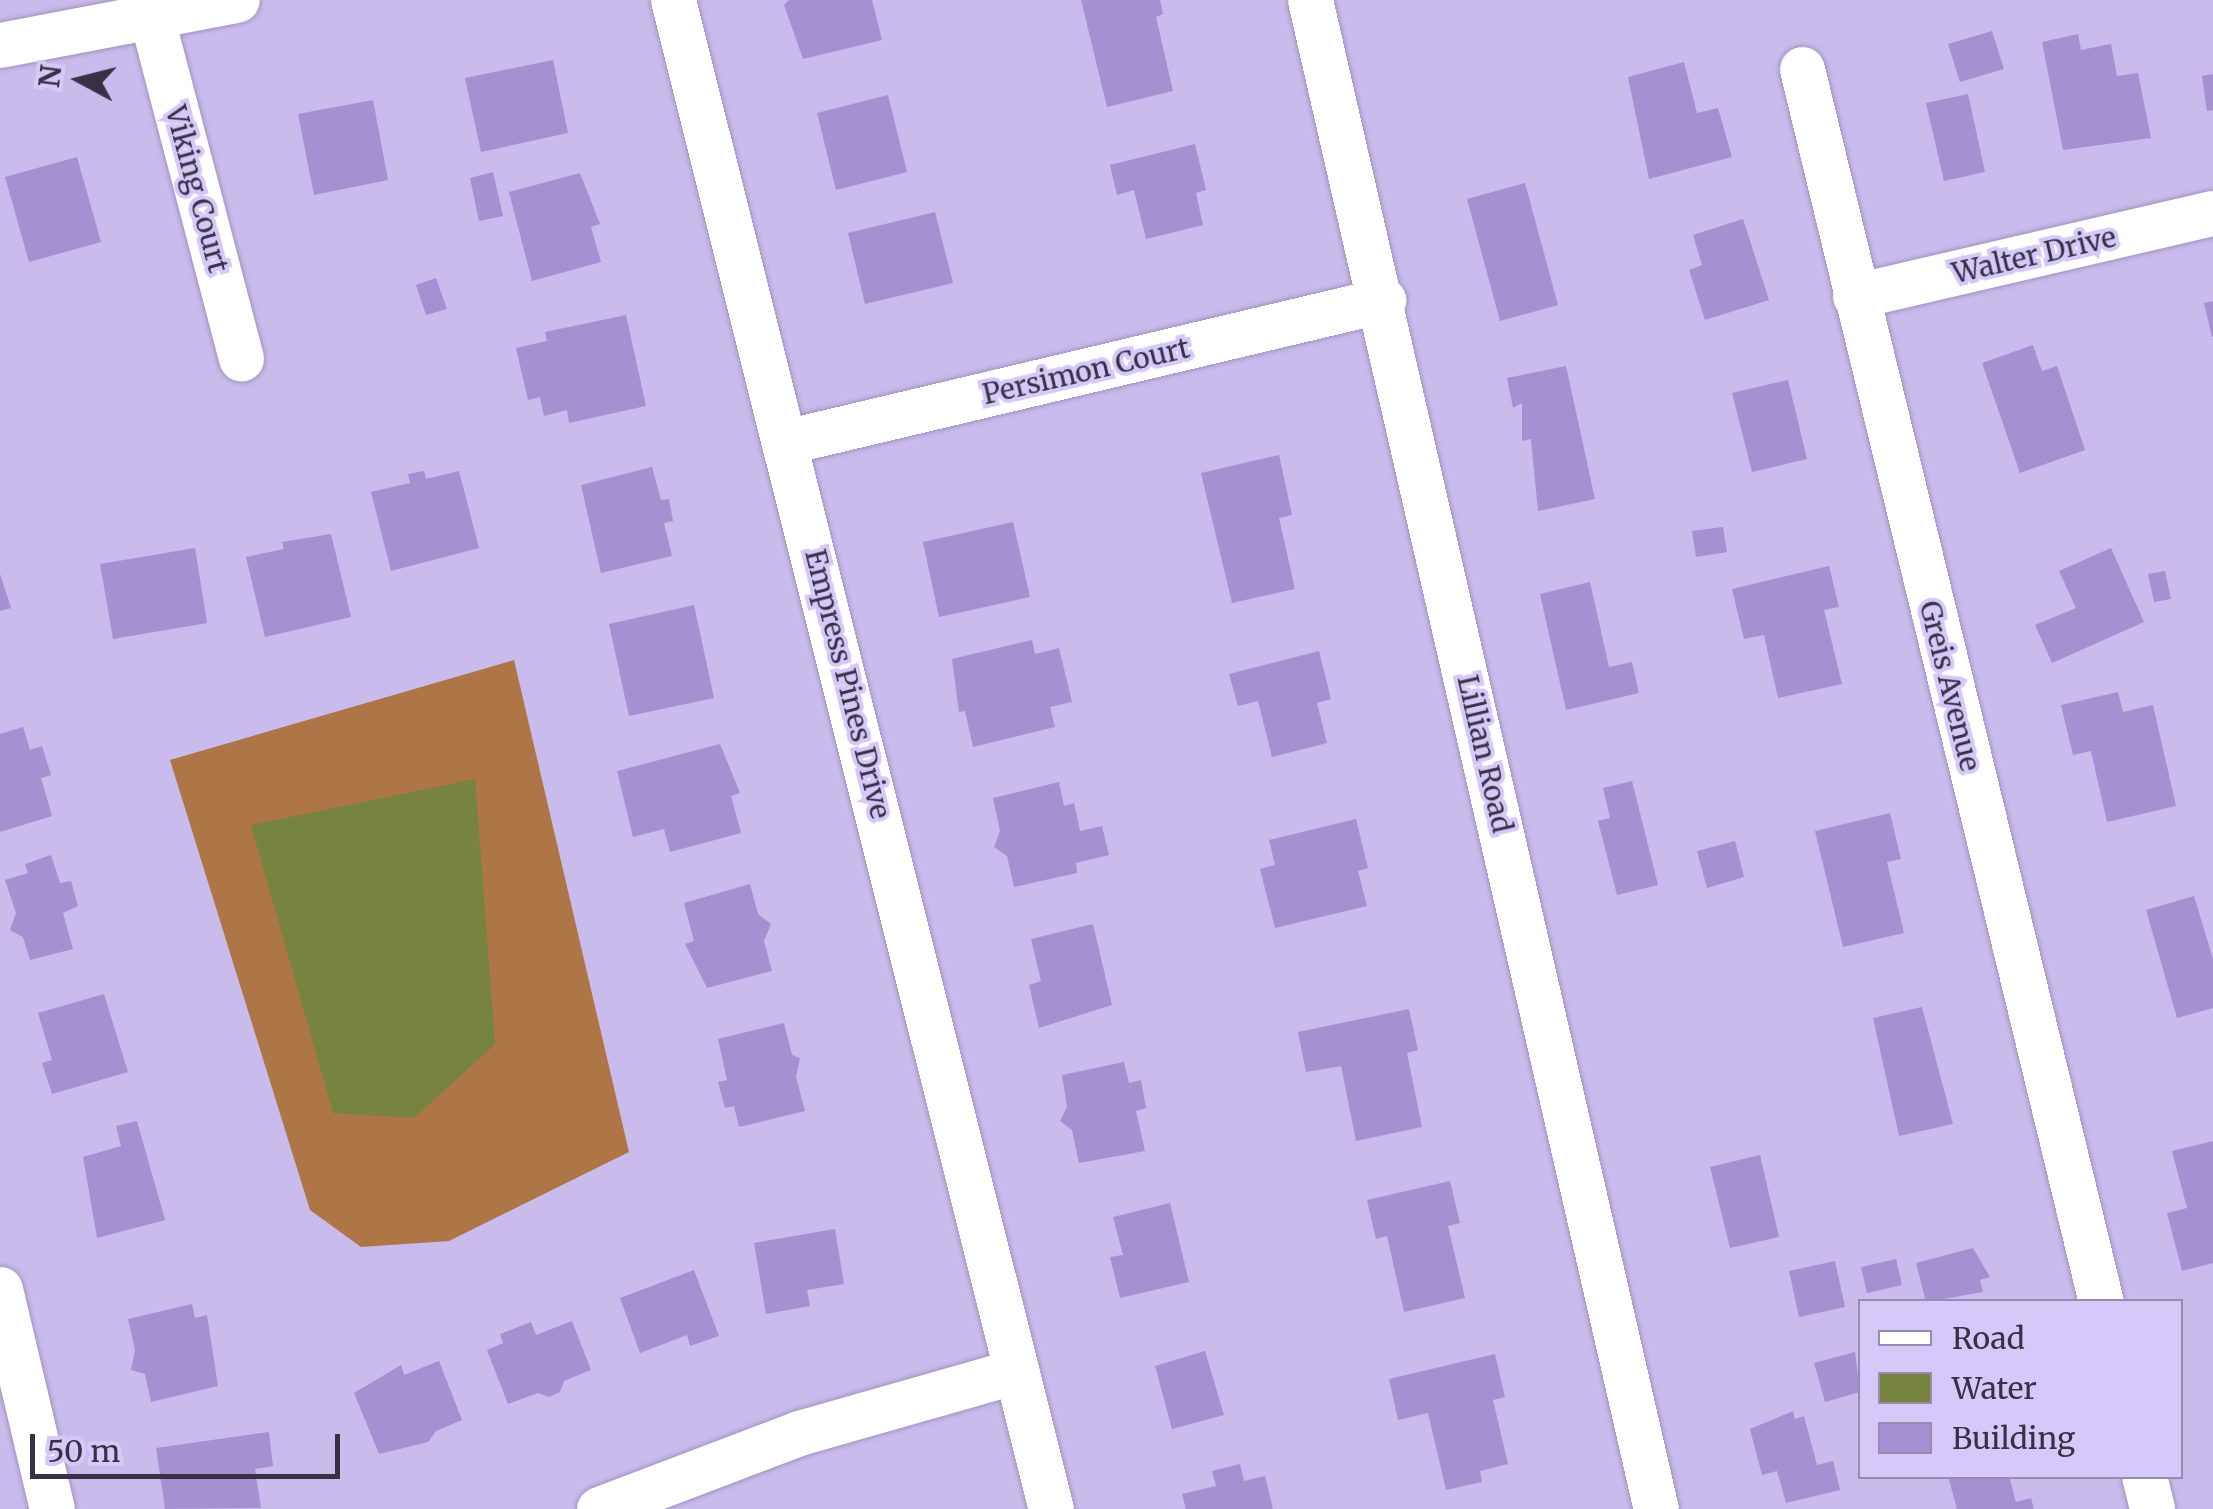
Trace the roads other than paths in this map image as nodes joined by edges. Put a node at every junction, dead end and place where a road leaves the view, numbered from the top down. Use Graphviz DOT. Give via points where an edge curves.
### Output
graph roads {
  1 [pos="237,0"];
  2 [pos="674,0"];
  3 [pos="1310,0"];
  4 [pos="152,19"];
  5 [pos="0,45"];
  6 [pos="1802,69"];
  7 [pos="2213,213"];
  8 [pos="1855,296"];
  9 [pos="1383,300"];
  10 [pos="241,359"];
  11 [pos="789,442"];
  12 [pos="0,1288"];
  13 [pos="2100,1299"];
  14 [pos="1016,1370"];
  15 [pos="2145,1479"];
  16 [pos="52,1509"];
  17 [pos="598,1509"];
  18 [pos="1051,1509"];
  19 [pos="1656,1509"];
  20 [pos="2152,1509"];
  1 -- 4 [label="street"];
  2 -- 11 [label="street, Empress Pines Drive"];
  3 -- 9 [label="street, Lillian Road"];
  4 -- 5 [label="street"];
  4 -- 10 [label="street, Viking Court"];
  6 -- 8 [label="street, Greis Avenue"];
  7 -- 8 [label="street, Walter Drive"];
  8 -- 13 [label="street, Greis Avenue"];
  9 -- 11 [label="street, Persimon Court"];
  9 -- 19 [label="street, Lillian Road"];
  11 -- 14 [label="street, Empress Pines Drive"];
  12 -- 16 [label="street"];
  14 -- 17 [label="street" via="799,1433"];
  14 -- 18 [label="street, Empress Pines Drive"];
  15 -- 20 [label="street"];
}
